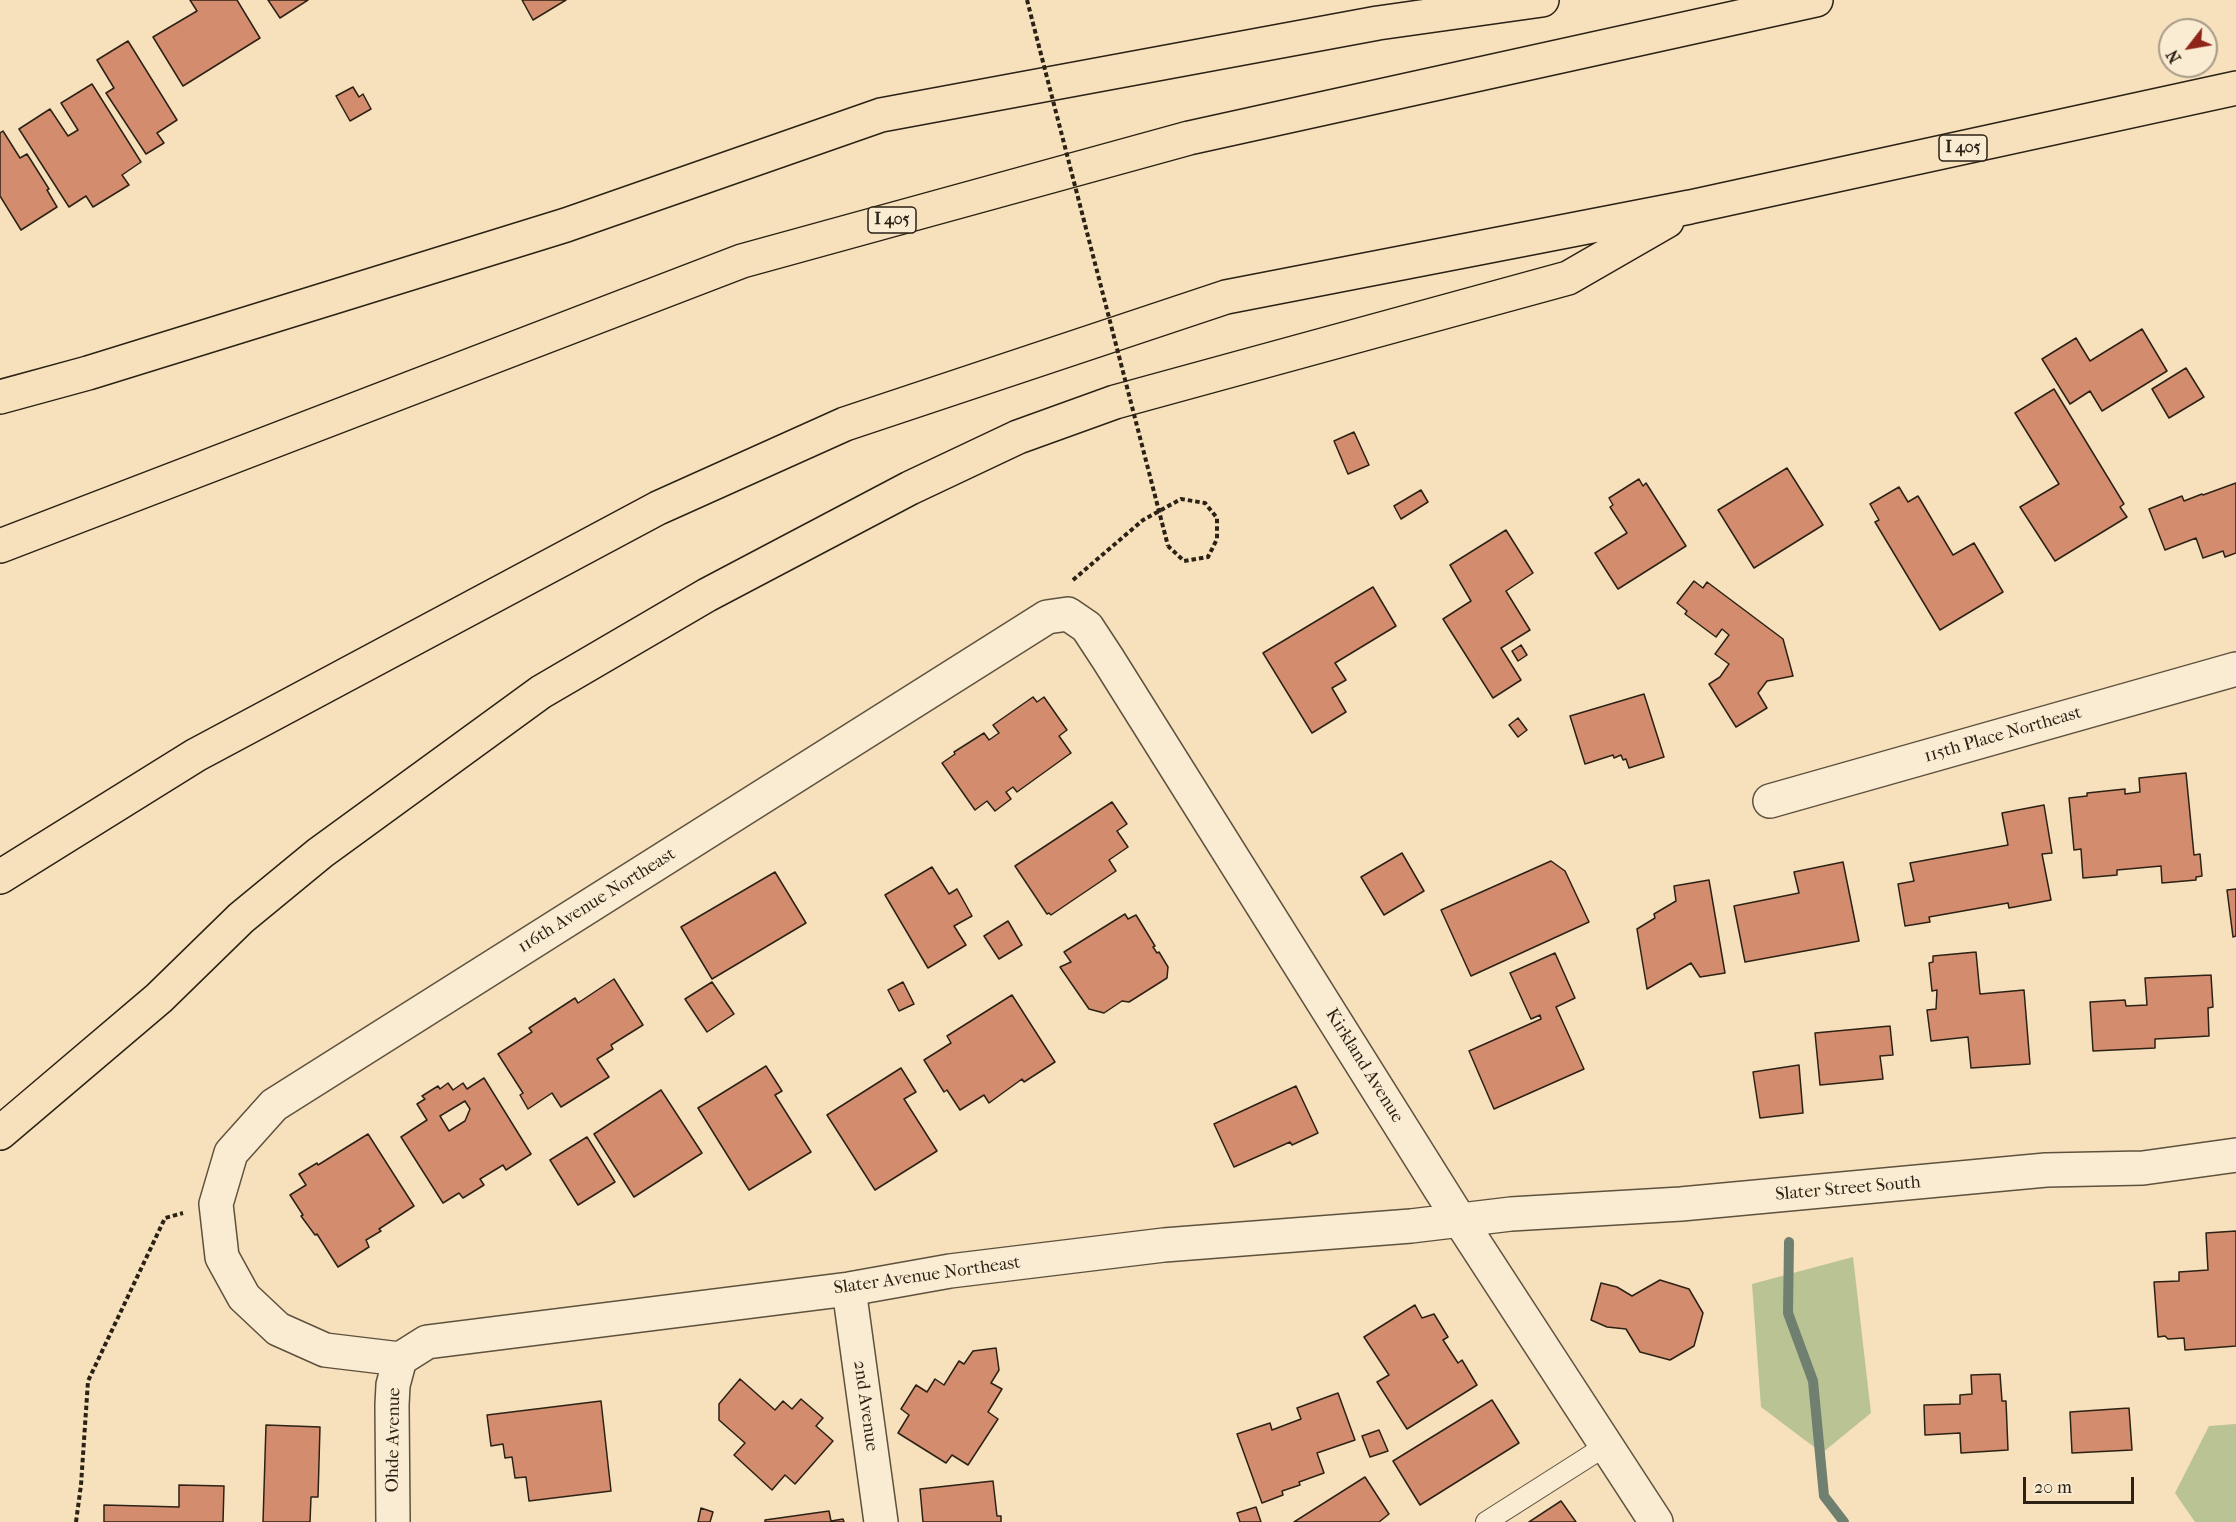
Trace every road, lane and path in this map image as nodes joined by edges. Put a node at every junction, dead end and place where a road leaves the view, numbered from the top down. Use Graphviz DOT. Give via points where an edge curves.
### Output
graph roads {
  1 [pos="1027,0"];
  2 [pos="1542,0"];
  3 [pos="1816,0"];
  4 [pos="2236,88"];
  5 [pos="1690,207"];
  6 [pos="0,397"];
  7 [pos="0,546"];
  8 [pos="1068,614"];
  9 [pos="2236,669"];
  10 [pos="1770,801"];
  11 [pos="0,877"];
  12 [pos="0,1133"];
  13 [pos="2236,1155"];
  14 [pos="216,1204"];
  15 [pos="1459,1219"];
  16 [pos="849,1289"];
  17 [pos="400,1359"];
  18 [pos="1607,1444"];
  19 [pos="76,1522"];
  20 [pos="393,1522"];
  21 [pos="881,1522"];
  22 [pos="1486,1522"];
  23 [pos="1656,1522"];
  1 -- 8 [label="path, bridge" via="1168,546 1184,561 1208,556 1217,539 1217,518 1205,503 1181,499 1143,520 1073,579"];
  2 -- 6 [label="highway" via="1378,23 881,115 566,225"];
  3 -- 7 [label="highway, I 405" via="1189,138 742,261"];
  4 -- 5 [label="highway, I 405"];
  5 -- 11 [label="highway, I 405" via="1226,297 845,424 658,508 196,755"];
  5 -- 12 [label="highway" via="1568,278 1115,402 1018,437 910,488 707,595 542,692 320,853 241,918 159,998"];
  8 -- 14 [label="street, 116th Avenue Northeast" via="1047,617 274,1105 231,1153"];
  8 -- 15 [label="street, Kirkland Avenue" via="1087,627 1108,658"];
  9 -- 10 [label="street, 115th Place Northeast"];
  13 -- 15 [label="street, Slater Street South" via="2143,1168 2046,1170 1681,1204"];
  14 -- 17 [label="street, 116th Avenue Northeast" via="222,1257 244,1297 278,1329 325,1350"];
  14 -- 19 [label="path" via="165,1218 88,1381"];
  15 -- 16 [label="street, Slater Avenue Northeast" via="1164,1245 950,1271"];
  15 -- 18 [label="street, Kirkland Avenue"];
  16 -- 17 [label="street, Slater Avenue Northeast" via="427,1342"];
  16 -- 21 [label="street, 2nd Avenue"];
  17 -- 20 [label="street, Ohde Avenue" via="392,1405"];
  18 -- 22 [label="lane"];
  18 -- 23 [label="street, Kirkland Avenue"];
}
